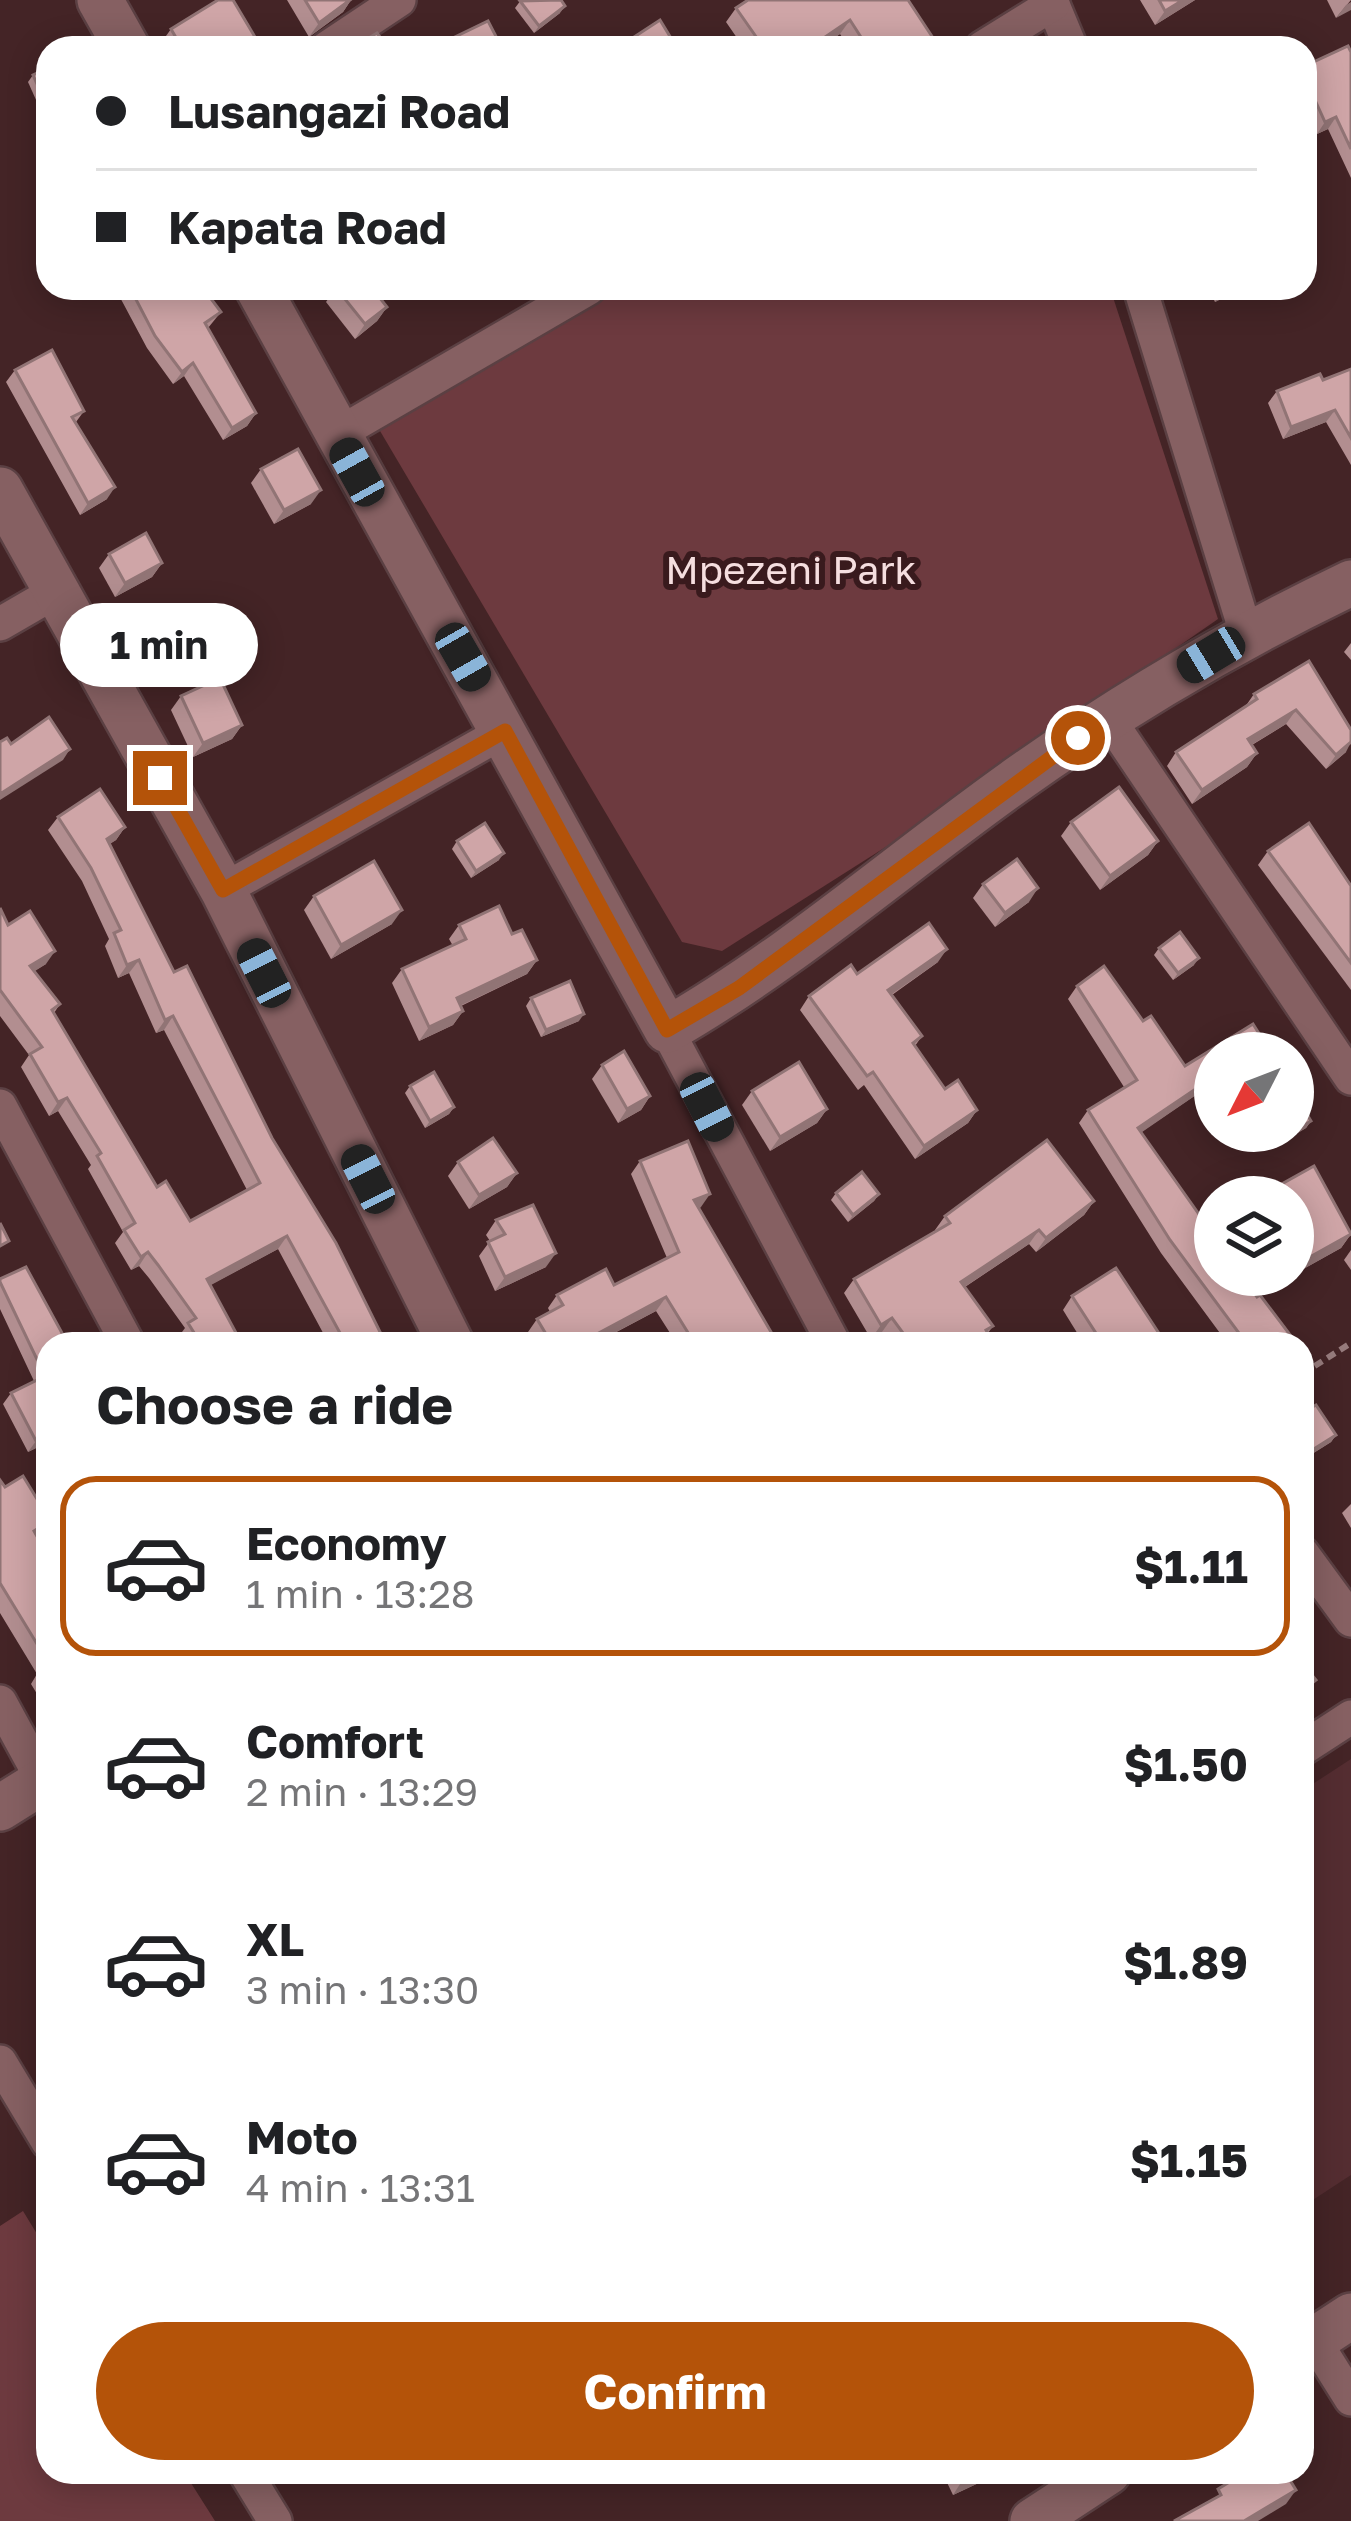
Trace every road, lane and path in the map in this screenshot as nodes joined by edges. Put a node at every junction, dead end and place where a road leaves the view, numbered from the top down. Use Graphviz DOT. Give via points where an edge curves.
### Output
graph roads {
  1 [pos="100,0"];
  2 [pos="399,0"];
  3 [pos="1052,2"];
  4 [pos="120,36"];
  5 [pos="345,36"];
  6 [pos="1000,36"];
  7 [pos="1066,36"];
  8 [pos="264,300"];
  9 [pos="568,300"];
  10 [pos="1143,300"];
  11 [pos="336,435"];
  12 [pos="0,490"];
  13 [pos="1351,583"];
  14 [pos="56,591"];
  15 [pos="0,624"];
  16 [pos="1246,633"];
  17 [pos="1108,718"];
  18 [pos="505,731"];
  19 [pos="223,890"];
  20 [pos="667,1030"];
  21 [pos="1351,1078"];
  22 [pos="0,1106"];
  23 [pos="122,1332"];
  24 [pos="445,1332"];
  25 [pos="828,1332"];
  26 [pos="1351,1342"];
  27 [pos="1314,1366"];
  28 [pos="1314,1569"];
  29 [pos="1351,1620"];
  30 [pos="0,1702"];
  31 [pos="1351,1718"];
  32 [pos="1314,1741"];
  33 [pos="36,1762"];
  34 [pos="36,1785"];
  35 [pos="0,1808"];
  36 [pos="0,2062"];
  37 [pos="36,2123"];
  38 [pos="1322,2334"];
  39 [pos="1351,2399"];
  40 [pos="252,2484"];
  41 [pos="1094,2484"];
  42 [pos="1059,2514"];
  43 [pos="275,2521"];
  1 -- 4 [label="street"];
  2 -- 5 [label="street"];
  3 -- 6 [label="street"];
  3 -- 7 [label="street"];
  8 -- 11 [label="street"];
  9 -- 11 [label="street"];
  10 -- 16 [label="street"];
  11 -- 18 [label="street"];
  12 -- 14 [label="street"];
  13 -- 16 [label="street"];
  14 -- 15 [label="street"];
  14 -- 19 [label="street"];
  16 -- 17 [label="street"];
  17 -- 20 [label="street" via="739,988"];
  17 -- 21 [label="street"];
  18 -- 19 [label="street"];
  18 -- 20 [label="street"];
  19 -- 24 [label="street"];
  20 -- 25 [label="street"];
  22 -- 23 [label="street"];
  26 -- 27 [label="path"];
  28 -- 29 [label="street"];
  30 -- 33 [label="street"];
  31 -- 32 [label="street"];
  34 -- 35 [label="street"];
  36 -- 37 [label="street"];
  38 -- 39 [label="street"];
  40 -- 43 [label="street"];
  41 -- 42 [label="street"];
}
